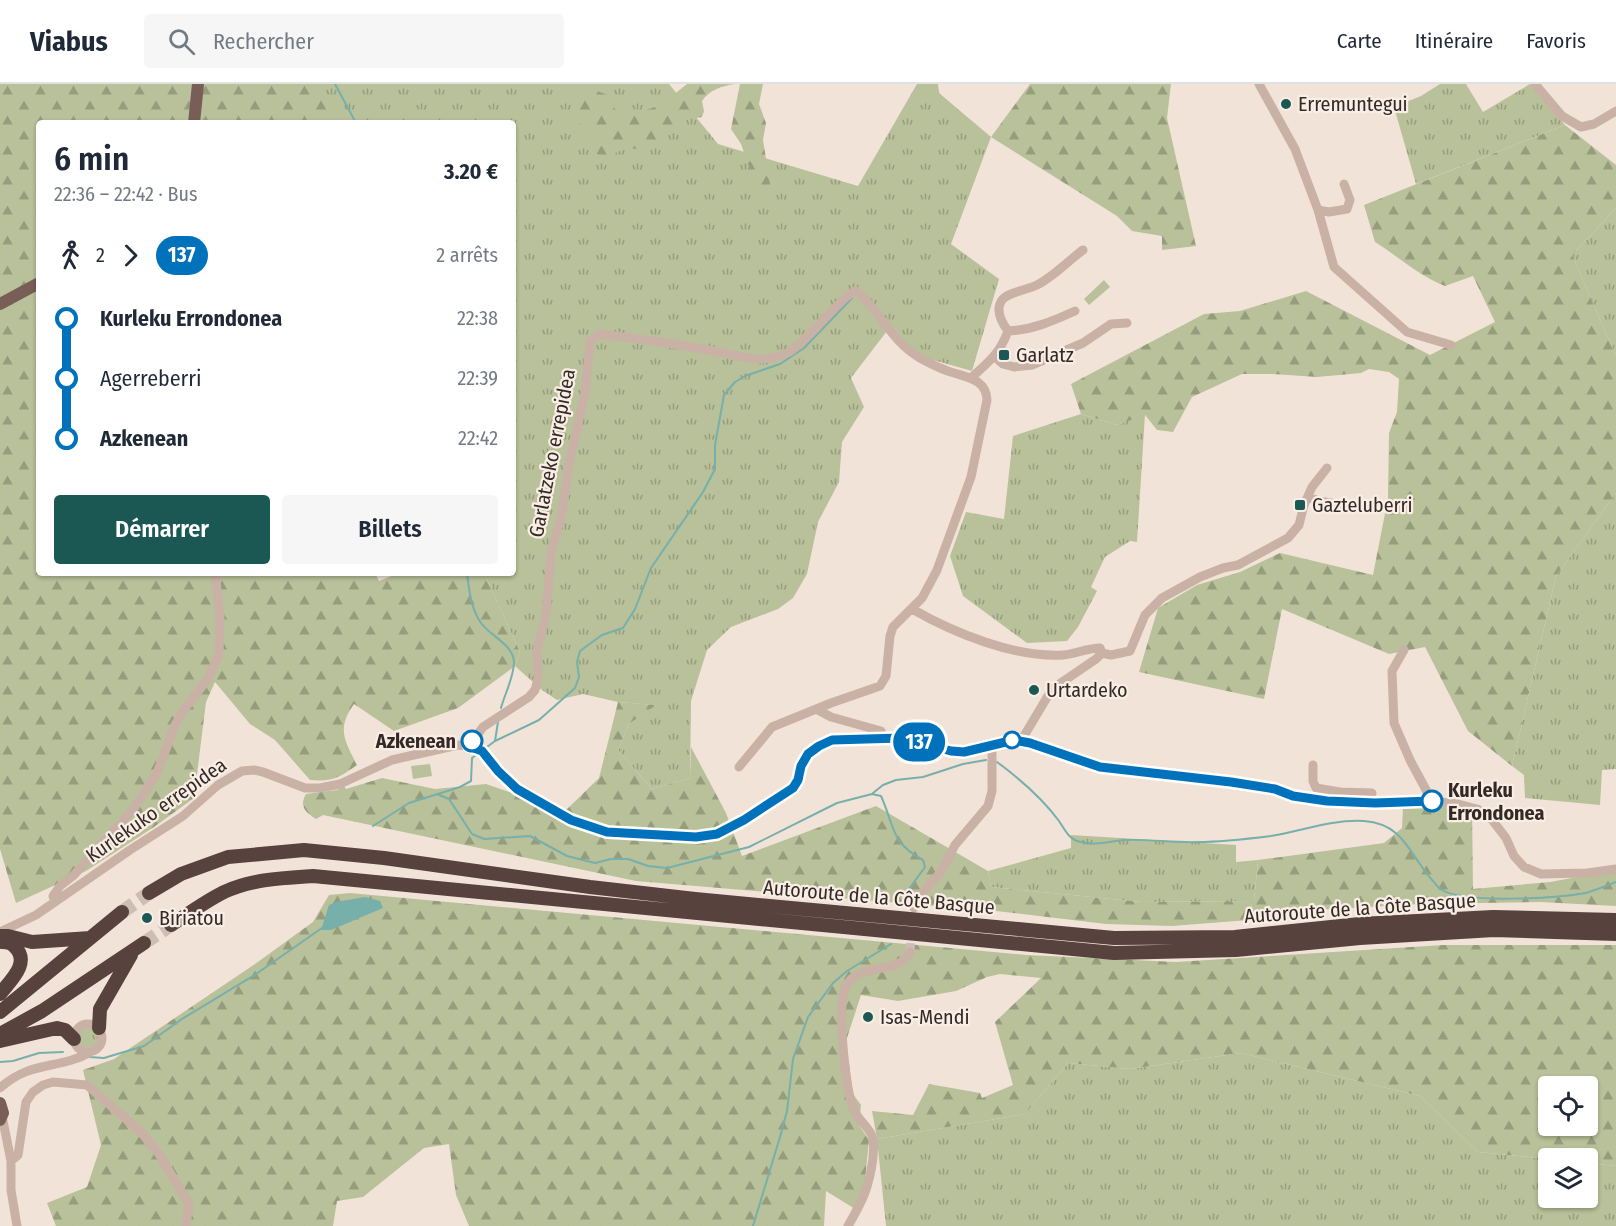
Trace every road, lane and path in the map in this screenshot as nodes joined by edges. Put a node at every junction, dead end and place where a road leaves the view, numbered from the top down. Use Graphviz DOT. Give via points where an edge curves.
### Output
graph roads {
  1 [pos="198,84"];
  2 [pos="1259,84"];
  3 [pos="1535,84"];
  4 [pos="1616,111"];
  5 [pos="194,120"];
  6 [pos="1344,184"];
  7 [pos="1318,210"];
  8 [pos="1083,250"];
  9 [pos="36,283"];
  10 [pos="6,301"];
  11 [pos="1075,311"];
  12 [pos="1127,323"];
  13 [pos="1008,331"];
  14 [pos="1451,345"];
  15 [pos="995,357"];
  16 [pos="972,377"];
  17 [pos="1327,468"];
  18 [pos="1308,496"];
  19 [pos="1359,508"];
  20 [pos="215,576"];
  21 [pos="912,609"];
  22 [pos="1404,650"];
  23 [pos="1102,653"];
  24 [pos="818,710"];
  25 [pos="884,739"];
  26 [pos="1021,741"];
  27 [pos="469,746"];
  28 [pos="992,746"];
  29 [pos="1313,765"];
  30 [pos="739,767"];
  31 [pos="1372,794"];
  32 [pos="1340,797"];
  33 [pos="1432,801"];
  34 [pos="1616,869"];
  35 [pos="149,893"];
  36 [pos="55,902"];
  37 [pos="914,908"];
  38 [pos="122,912"];
  39 [pos="1616,920"];
  40 [pos="14,924"];
  41 [pos="171,925"];
  42 [pos="0,926"];
  43 [pos="0,934"];
  44 [pos="1616,934"];
  45 [pos="90,938"];
  46 [pos="0,943"];
  47 [pos="910,952"];
  48 [pos="0,994"];
  49 [pos="0,1012"];
  50 [pos="99,1028"];
  51 [pos="0,1034"];
  52 [pos="74,1040"];
  53 [pos="0,1041"];
  54 [pos="91,1052"];
  55 [pos="60,1064"];
  56 [pos="2,1086"];
  57 [pos="1,1111"];
  58 [pos="3,1137"];
  59 [pos="11,1161"];
  60 [pos="17,1226"];
  61 [pos="186,1226"];
  62 [pos="848,1226"];
  1 -- 5 [label="main road"];
  2 -- 7 [label="street" via="1295,149"];
  3 -- 4 [label="street" via="1562,116 1581,127"];
  6 -- 7 [label="street" via="1350,200 1347,209"];
  7 -- 14 [label="street" via="1334,267 1407,332"];
  8 -- 13 [label="street" via="1038,285 1004,297 999,311"];
  9 -- 10 [label="main road"];
  11 -- 13 [label="street" via="1047,324"];
  12 -- 15 [label="street" via="1111,324 1083,343 1032,365 1014,367"];
  13 -- 15 [label="street"];
  15 -- 16 [label="street"];
  16 -- 21 [label="street" via="981,384 987,400 971,477 938,570"];
  16 -- 27 [label="street, Garlatzeko errepidea" via="942,369 911,352 856,291 848,294 803,341 771,358 594,336 551,554 535,690 483,727"];
  17 -- 18 [label="street"];
  18 -- 19 [label="street"];
  18 -- 23 [label="street" via="1299,525 1288,538 1239,565 1200,577 1162,598 1145,615 1130,651"];
  20 -- 36 [label="street" via="219,655 211,672 175,725 157,773 134,808 60,886 53,896"];
  21 -- 23 [label="street" via="939,625 1024,651 1062,655 1100,648"];
  21 -- 24 [label="street" via="893,627 886,676 880,686"];
  22 -- 33 [label="street" via="1392,671 1394,723"];
  23 -- 26 [label="street" via="1052,689"];
  24 -- 25 [label="street" via="881,731"];
  24 -- 30 [label="street" via="772,727"];
  25 -- 27 [label="street" via="832,740 819,746 805,760 793,788 717,834 696,837 607,832 571,820 517,789 482,751"];
  25 -- 28 [label="street" via="912,740 951,751"];
  26 -- 28 [label="street" via="1003,741"];
  26 -- 32 [label="street" via="1100,767 1231,782 1293,796"];
  27 -- 36 [label="street, Kurlekuko errepidea" via="392,760 320,789 305,789 254,770 243,771"];
  28 -- 37 [label="street" via="988,806 955,845"];
  29 -- 32 [label="street" via="1316,788"];
  31 -- 32 [label="street"];
  32 -- 33 [label="street" via="1375,803"];
  33 -- 34 [label="street" via="1458,804 1489,816 1514,856 1524,867 1541,874"];
  35 -- 39 [label="highway, Autoroute de la Côte Basque" via="181,874 228,857 304,850 590,887 1114,938 1235,937 1360,924 1493,917"];
  36 -- 40 [label="street, Kurlekuko errepidea"];
  38 -- 45 [label="highway"];
  40 -- 42 [label="street"];
  40 -- 43 [label="street"];
  41 -- 44 [label="highway, Autoroute de la Côte Basque" via="224,892 249,883 313,876 1114,953 1236,950 1494,930"];
  43 -- 45 [label="highway" via="32,942"];
  45 -- 49 [label="highway"];
  46 -- 48 [label="highway" via="12,944 21,956 20,969"];
  47 -- 62 [label="street" via="905,961 858,974 843,996 843,1041 852,1103 859,1120 872,1134 874,1146 869,1187"];
  50 -- 51 [label="highway" via="99,1009 139,947"];
  50 -- 52 [label="street" via="82,1024"];
  50 -- 54 [label="street" via="102,1043"];
  52 -- 53 [label="highway" via="68,1031 57,1028"];
  52 -- 54 [label="street" via="83,1051"];
  52 -- 55 [label="street" via="71,1054"];
  54 -- 55 [label="street"];
  55 -- 56 [label="street" via="30,1069"];
  56 -- 57 [label="street"];
  57 -- 58 [label="street"];
  58 -- 59 [label="street"];
  59 -- 60 [label="street"];
  59 -- 61 [label="street" via="18,1155 26,1102 33,1092 53,1083 87,1085 140,1131 159,1154 189,1204"];
}
